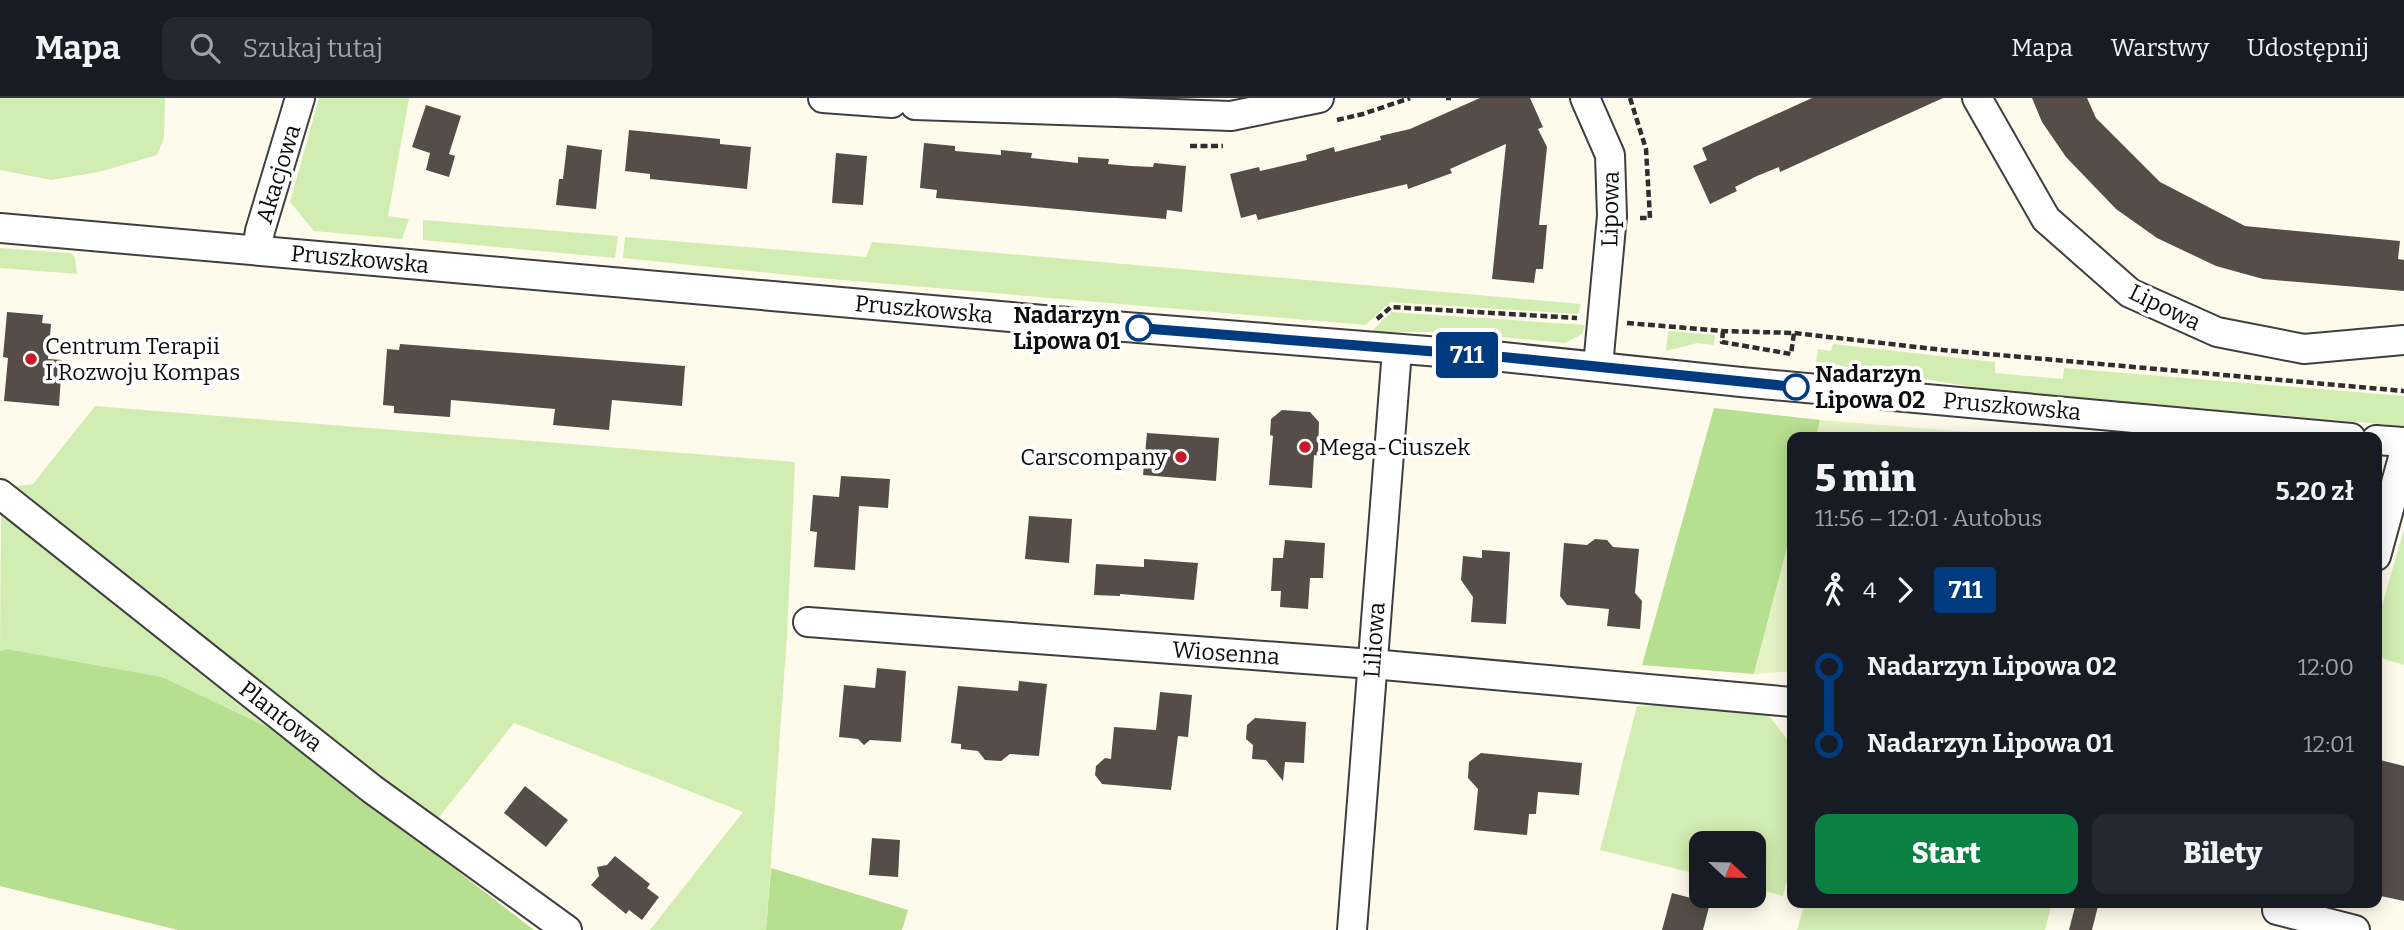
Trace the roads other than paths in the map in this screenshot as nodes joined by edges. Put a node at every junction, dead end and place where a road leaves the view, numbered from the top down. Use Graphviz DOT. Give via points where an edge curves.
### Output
graph roads {
  1 [pos="300,98"];
  2 [pos="823,98"];
  3 [pos="1319,98"];
  4 [pos="1586,98"];
  5 [pos="1978,98"];
  6 [pos="978,102"];
  7 [pos="0,228"];
  8 [pos="257,249"];
  9 [pos="2404,340"];
  10 [pos="1397,350"];
  11 [pos="1598,366"];
  12 [pos="2286,432"];
  13 [pos="2382,440"];
  14 [pos="2404,442"];
  15 [pos="2404,454"];
  16 [pos="0,494"];
  17 [pos="2397,511"];
  18 [pos="2382,543"];
  19 [pos="808,622"];
  20 [pos="1372,664"];
  21 [pos="1787,702"];
  22 [pos="2276,914"];
  23 [pos="567,930"];
  24 [pos="1352,930"];
  25 [pos="2355,930"];
  1 -- 8 [label="street, Akacjowa"];
  2 -- 6 [label="street" via="904,104"];
  3 -- 6 [label="street" via="1231,116"];
  4 -- 11 [label="street, Lipowa" via="1611,155 1612,216"];
  5 -- 9 [label="street, Lipowa" via="2046,219 2130,293 2217,332 2304,349"];
  7 -- 8 [label="street, Pruszkowska"];
  8 -- 10 [label="street, Pruszkowska"];
  10 -- 11 [label="street, Pruszkowska"];
  10 -- 20 [label="street, Liliowa"];
  11 -- 12 [label="street, Pruszkowska"];
  13 -- 14 [label="street"];
  15 -- 17 [label="street"];
  16 -- 23 [label="street, Plantowa" via="372,789"];
  17 -- 18 [label="street"];
  19 -- 20 [label="street, Wiosenna"];
  20 -- 21 [label="street, Wiosenna"];
  20 -- 24 [label="street, Liliowa"];
  22 -- 25 [label="street"];
}
